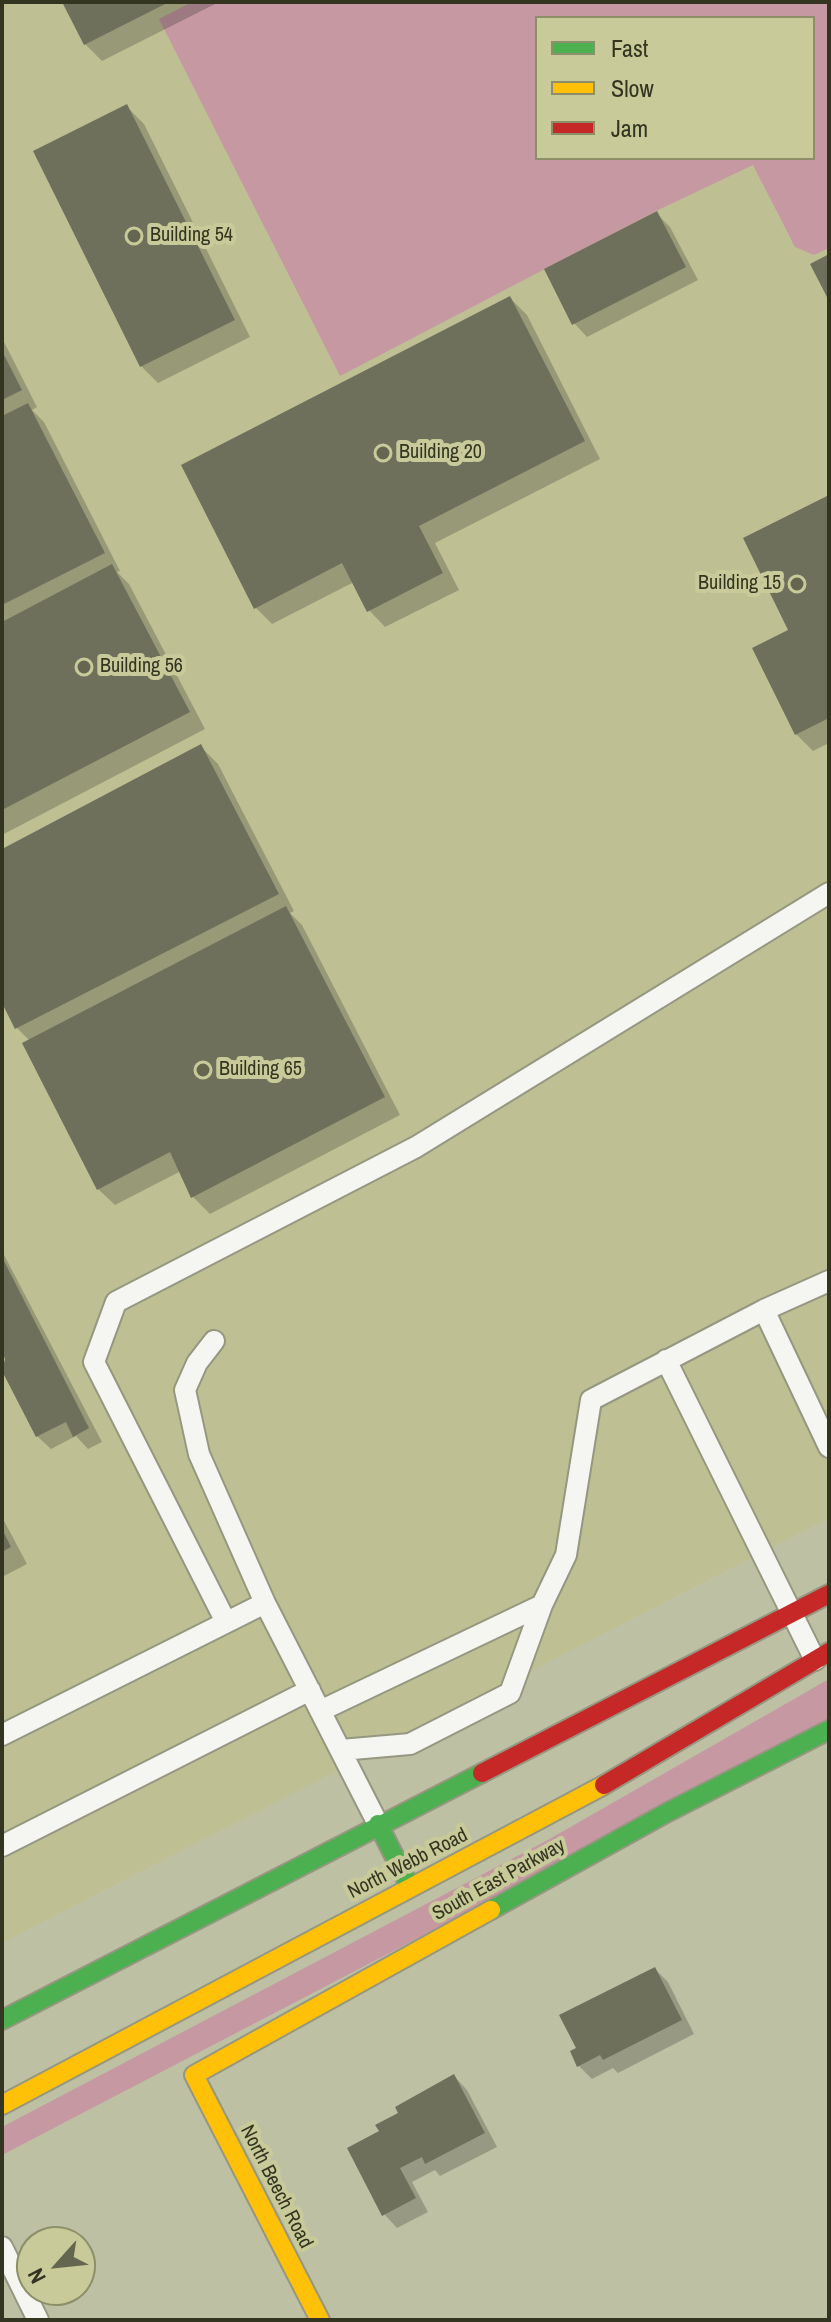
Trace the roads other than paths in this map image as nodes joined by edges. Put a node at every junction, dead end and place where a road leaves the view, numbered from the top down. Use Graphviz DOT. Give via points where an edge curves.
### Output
graph roads {
  1 [pos="829,893"];
  2 [pos="829,1281"];
  3 [pos="764,1310"];
  4 [pos="214,1341"];
  5 [pos="666,1360"];
  6 [pos="829,1447"];
  7 [pos="829,1594"];
  8 [pos="265,1603"];
  9 [pos="542,1605"];
  10 [pos="793,1613"];
  11 [pos="226,1622"];
  12 [pos="822,1656"];
  13 [pos="310,1690"];
  14 [pos="320,1711"];
  15 [pos="829,1730"];
  16 [pos="2,1735"];
  17 [pos="341,1750"];
  18 [pos="378,1824"];
  19 [pos="2,1846"];
  20 [pos="410,1887"];
  21 [pos="2,2020"];
  22 [pos="194,2075"];
  23 [pos="2,2105"];
  24 [pos="2,2247"];
  25 [pos="38,2320"];
  26 [pos="320,2320"];
  1 -- 11 [label="lane" via="416,1147 116,1302 94,1362"];
  2 -- 3 [label="lane"];
  3 -- 5 [label="lane"];
  3 -- 6 [label="lane"];
  4 -- 8 [label="lane" via="185,1390 203,1464"];
  5 -- 9 [label="lane" via="591,1400 566,1555"];
  5 -- 10 [label="lane"];
  7 -- 10 [label="main road"];
  8 -- 11 [label="lane"];
  8 -- 13 [label="lane"];
  9 -- 14 [label="lane"];
  9 -- 17 [label="lane" via="510,1693 410,1744"];
  10 -- 12 [label="lane"];
  10 -- 18 [label="main road"];
  11 -- 16 [label="lane"];
  12 -- 20 [label="main road, North Webb Road" via="563,1809"];
  13 -- 14 [label="lane"];
  13 -- 19 [label="lane"];
  14 -- 17 [label="lane"];
  15 -- 22 [label="main road, South East Parkway" via="668,1812"];
  17 -- 18 [label="lane"];
  18 -- 20 [label="main road"];
  18 -- 21 [label="main road"];
  20 -- 23 [label="main road, North Webb Road"];
  22 -- 26 [label="main road, North Beech Road"];
  24 -- 25 [label="lane"];
}
